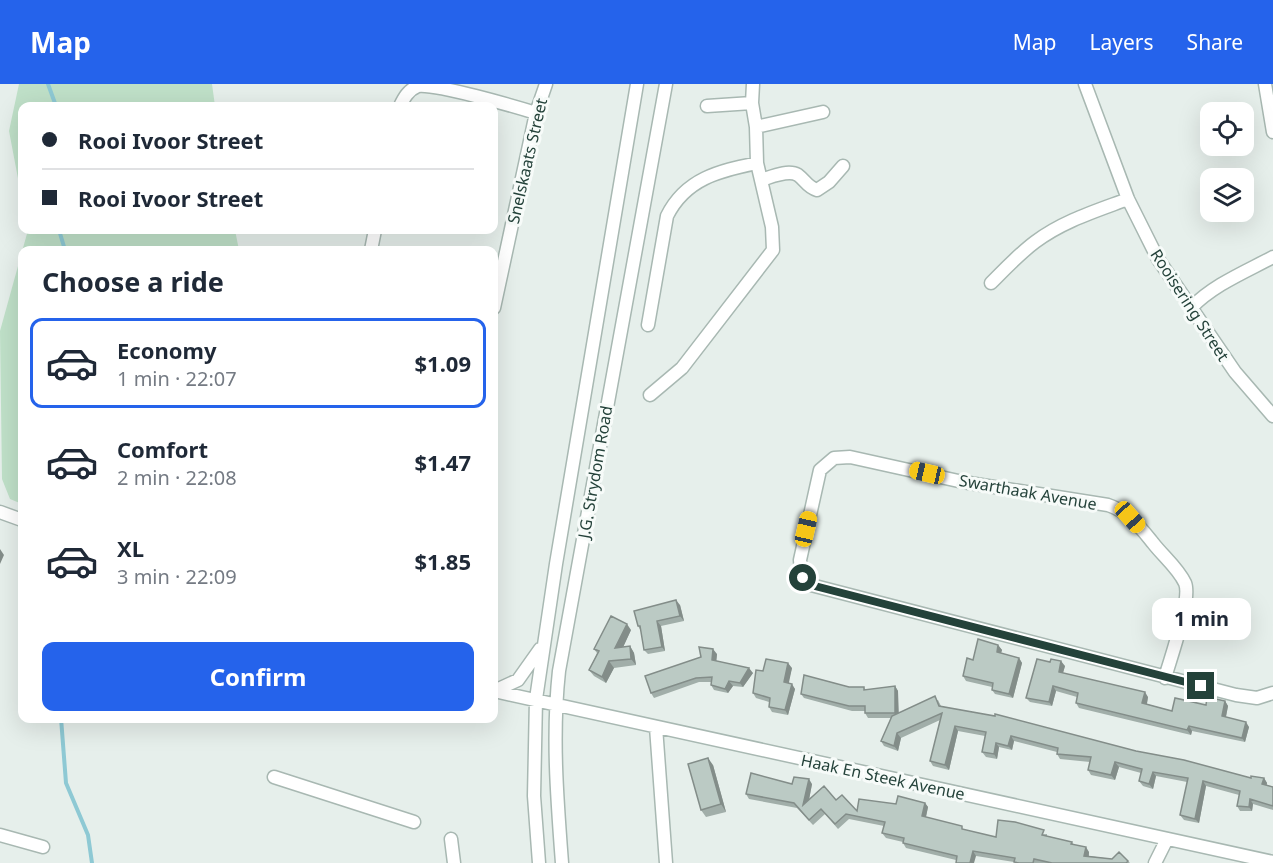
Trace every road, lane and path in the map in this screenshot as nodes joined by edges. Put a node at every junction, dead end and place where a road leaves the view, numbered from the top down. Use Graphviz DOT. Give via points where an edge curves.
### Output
graph roads {
  1 [pos="546,84"];
  2 [pos="637,84"];
  3 [pos="666,84"];
  4 [pos="753,84"];
  5 [pos="1085,84"];
  6 [pos="1266,84"];
  7 [pos="402,102"];
  8 [pos="497,102"];
  9 [pos="498,102"];
  10 [pos="752,103"];
  11 [pos="707,106"];
  12 [pos="823,112"];
  13 [pos="536,113"];
  14 [pos="756,127"];
  15 [pos="1273,132"];
  16 [pos="757,163"];
  17 [pos="843,166"];
  18 [pos="760,180"];
  19 [pos="1128,199"];
  20 [pos="1273,257"];
  21 [pos="991,283"];
  22 [pos="498,289"];
  23 [pos="1191,308"];
  24 [pos="648,325"];
  25 [pos="650,395"];
  26 [pos="1273,416"];
  27 [pos="0,512"];
  28 [pos="18,519"];
  29 [pos="545,640"];
  30 [pos="1165,678"];
  31 [pos="498,689"];
  32 [pos="498,692"];
  33 [pos="1273,693"];
  34 [pos="536,699"];
  35 [pos="556,704"];
  36 [pos="656,727"];
  37 [pos="274,777"];
  38 [pos="414,822"];
  39 [pos="0,834"];
  40 [pos="452,839"];
  41 [pos="1167,839"];
  42 [pos="43,847"];
  43 [pos="1273,862"];
  44 [pos="454,863"];
  45 [pos="539,863"];
  46 [pos="562,863"];
  47 [pos="666,863"];
  48 [pos="1155,863"];
  1 -- 13 [label="street, Snelskaats Street"];
  2 -- 29 [label="street, J.G. Strydom Road"];
  3 -- 35 [label="street, J.G. Strydom Road" via="563,642"];
  4 -- 10 [label="street"];
  5 -- 19 [label="street, Rooisering Street"];
  6 -- 15 [label="street"];
  7 -- 8 [label="street" via="409,91 429,85"];
  9 -- 13 [label="street"];
  10 -- 11 [label="street"];
  10 -- 14 [label="street"];
  12 -- 14 [label="street"];
  13 -- 22 [label="street, Snelskaats Street"];
  14 -- 16 [label="street"];
  16 -- 18 [label="street"];
  16 -- 24 [label="street" via="705,177 674,204 668,216"];
  17 -- 18 [label="street" via="817,190 790,173"];
  18 -- 25 [label="street" via="774,244 770,255 682,368"];
  19 -- 21 [label="street" via="1070,220 1050,232"];
  19 -- 23 [label="street, Rooisering Street" via="1158,259"];
  20 -- 23 [label="street" via="1205,295"];
  23 -- 26 [label="street, Rooisering Street" via="1235,372"];
  27 -- 28 [label="street"];
  29 -- 31 [label="street" via="522,676"];
  29 -- 34 [label="street, J.G. Strydom Road"];
  30 -- 30 [label="street, Swarthaak Avenue" via="811,585 803,578 801,549 817,477 824,465 834,458 850,457 1122,510 1186,586"];
  30 -- 33 [label="street" via="1251,698"];
  32 -- 34 [label="street, Haak En Steek Avenue"];
  34 -- 35 [label="street, Haak En Steek Avenue"];
  34 -- 45 [label="street, J.G. Strydom Road" via="534,796"];
  35 -- 36 [label="street, Haak En Steek Avenue"];
  35 -- 46 [label="street, J.G. Strydom Road" via="555,766"];
  36 -- 41 [label="street, Haak En Steek Avenue"];
  36 -- 47 [label="street"];
  37 -- 38 [label="street"];
  39 -- 42 [label="street"];
  40 -- 44 [label="street"];
  41 -- 43 [label="street, Haak En Steek Avenue"];
  41 -- 48 [label="street"];
}
